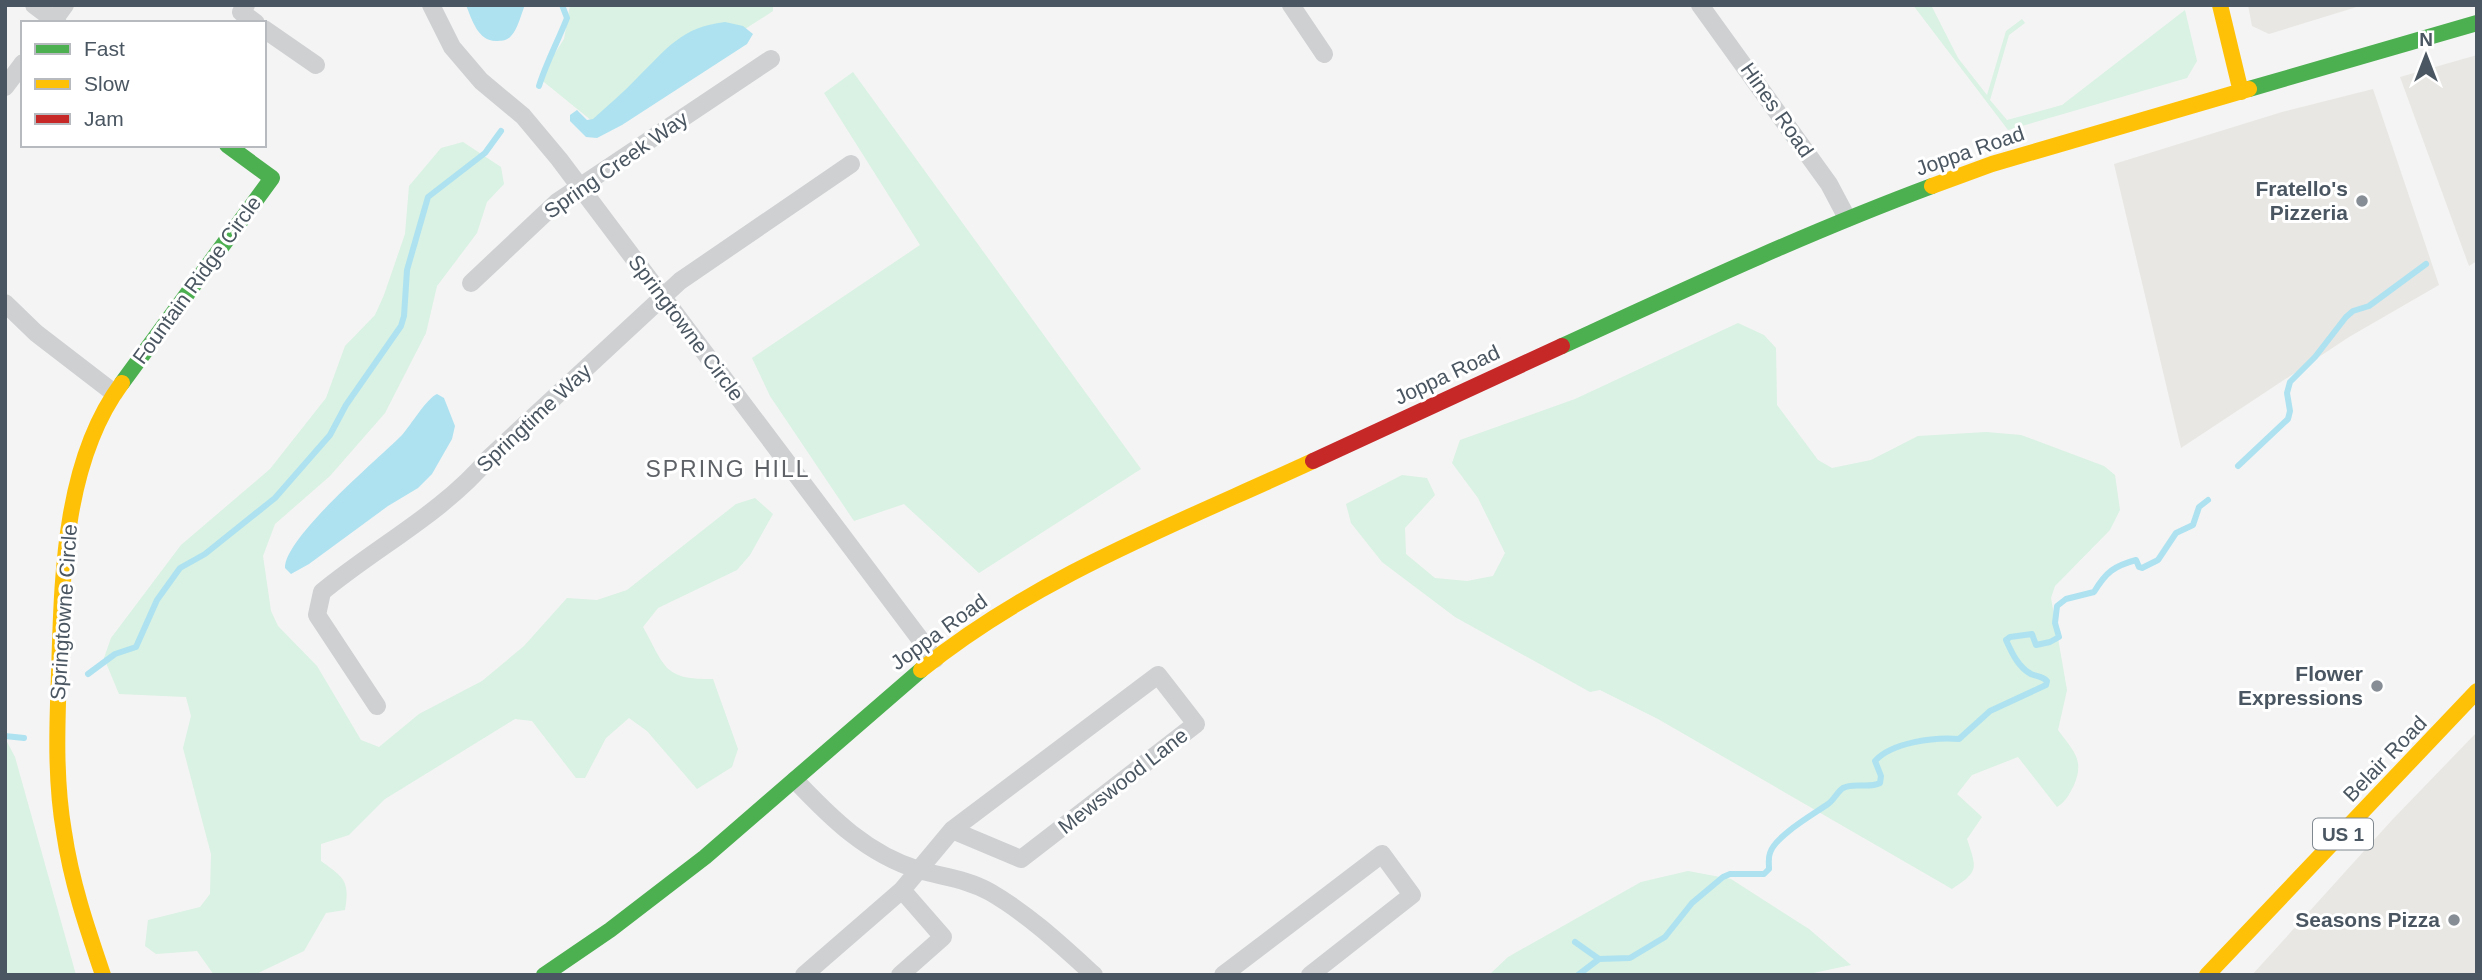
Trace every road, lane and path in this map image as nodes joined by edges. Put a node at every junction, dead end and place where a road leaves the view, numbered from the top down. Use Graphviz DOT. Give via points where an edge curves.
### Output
graph roads {
  1 [pos="34,5"];
  2 [pos="246,5"];
  3 [pos="431,5"];
  4 [pos="1291,5"];
  5 [pos="1700,5"];
  6 [pos="2220,5"];
  7 [pos="57,18"];
  8 [pos="253,21"];
  9 [pos="2477,23"];
  10 [pos="266,30"];
  11 [pos="1324,54"];
  12 [pos="771,59"];
  13 [pos="316,65"];
  14 [pos="21,66"];
  15 [pos="5,88"];
  16 [pos="2241,92"];
  17 [pos="230,147"];
  18 [pos="851,164"];
  19 [pos="580,186"];
  20 [pos="1847,218"];
  21 [pos="471,283"];
  22 [pos="663,296"];
  23 [pos="5,303"];
  24 [pos="114,393"];
  25 [pos="935,659"];
  26 [pos="2477,691"];
  27 [pos="377,706"];
  28 [pos="795,780"];
  29 [pos="952,830"];
  30 [pos="919,870"];
  31 [pos="902,890"];
  32 [pos="103,975"];
  33 [pos="544,975"];
  34 [pos="804,975"];
  35 [pos="900,975"];
  36 [pos="1094,975"];
  37 [pos="1223,975"];
  38 [pos="1310,975"];
  39 [pos="2207,975"];
  1 -- 7 [label="street"];
  2 -- 8 [label="street" via="241,12"];
  3 -- 19 [label="street, Springtowne Circle" via="452,47 481,81 523,116"];
  4 -- 11 [label="street"];
  5 -- 20 [label="street, Hines Road" via="1829,184"];
  6 -- 16 [label="main road"];
  9 -- 16 [label="main road, Joppa Road"];
  10 -- 13 [label="street"];
  12 -- 19 [label="street, Spring Creek Way"];
  14 -- 15 [label="street"];
  16 -- 20 [label="main road, Joppa Road" via="1992,164"];
  17 -- 24 [label="main road, Fountain Ridge Circle" via="272,178"];
  18 -- 22 [label="street, Springtime Way"];
  19 -- 21 [label="street, Spring Creek Way"];
  19 -- 22 [label="street, Springtowne Circle"];
  20 -- 25 [label="main road, Joppa Road" via="1096,559 1007,609"];
  22 -- 25 [label="street, Springtowne Circle"];
  22 -- 27 [label="street, Springtime Way" via="478,471 420,521 322,592 317,614"];
  23 -- 24 [label="street"];
  24 -- 32 [label="main road, Springtowne Circle" via="78,476 66,537 56,742 67,854"];
  25 -- 28 [label="main road, Joppa Road"];
  26 -- 39 [label="main road, Belair Road / US 1"];
  28 -- 30 [label="street" via="852,836"];
  28 -- 33 [label="main road, Joppa Road" via="631,916"];
  29 -- 29 [label="street, Mewswood Lane" via="1158,675 1196,724 1021,859"];
  29 -- 30 [label="street, Mewswood Lane"];
  30 -- 31 [label="street, Mewswood Lane"];
  30 -- 36 [label="street" via="989,891 1054,938"];
  31 -- 34 [label="street, Mewswood Lane"];
  31 -- 35 [label="street" via="943,937"];
  37 -- 38 [label="street" via="1382,854 1412,895"];
}
